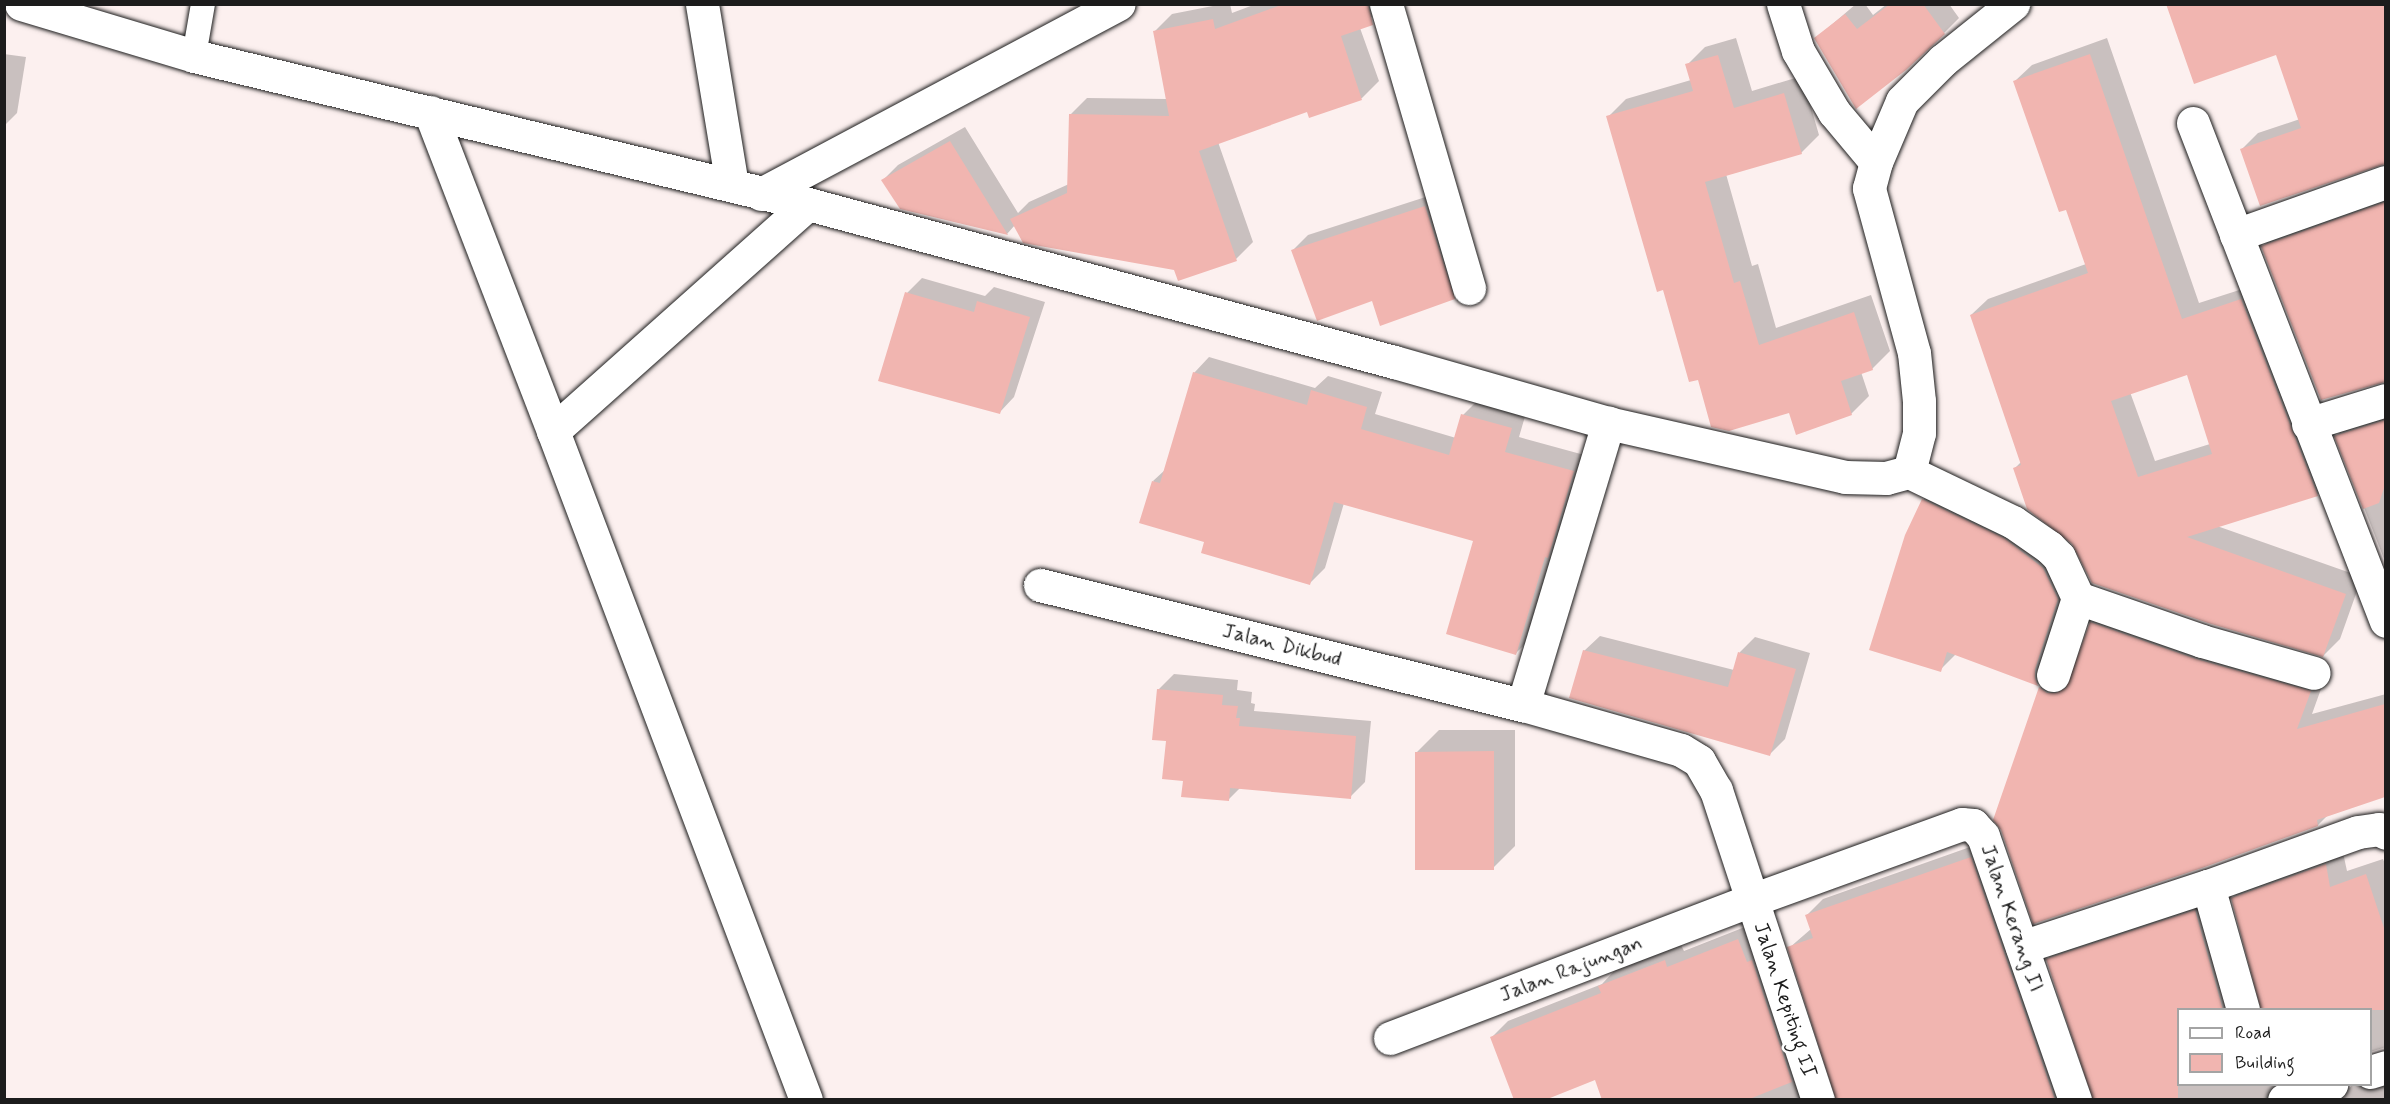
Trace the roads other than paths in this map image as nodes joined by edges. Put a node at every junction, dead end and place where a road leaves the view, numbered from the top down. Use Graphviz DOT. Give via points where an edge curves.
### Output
graph roads {
  1 [pos="21,4"];
  2 [pos="203,4"];
  3 [pos="702,4"];
  4 [pos="1386,4"];
  5 [pos="1783,4"];
  6 [pos="2013,4"];
  7 [pos="1105,8"];
  8 [pos="194,56"];
  9 [pos="430,112"];
  10 [pos="2193,123"];
  11 [pos="1876,162"];
  12 [pos="2385,182"];
  13 [pos="747,190"];
  14 [pos="808,204"];
  15 [pos="2236,235"];
  16 [pos="1469,288"];
  17 [pos="2385,400"];
  18 [pos="1608,423"];
  19 [pos="2308,424"];
  20 [pos="553,430"];
  21 [pos="1909,472"];
  22 [pos="1040,585"];
  23 [pos="2078,598"];
  24 [pos="2385,621"];
  25 [pos="2314,673"];
  26 [pos="2053,675"];
  27 [pos="1523,705"];
  28 [pos="2385,833"];
  29 [pos="2208,886"];
  30 [pos="1752,900"];
  31 [pos="2022,947"];
  32 [pos="2242,1008"];
  33 [pos="1390,1038"];
  34 [pos="2325,1086"];
  35 [pos="806,1100"];
  36 [pos="1818,1100"];
  37 [pos="2075,1100"];
  38 [pos="2284,1100"];
  1 -- 8 [label="street"];
  2 -- 8 [label="lane"];
  3 -- 13 [label="street"];
  4 -- 16 [label="street"];
  5 -- 11 [label="street" via="1804,61 1834,112"];
  6 -- 11 [label="street" via="1943,60 1902,101"];
  7 -- 13 [label="street"];
  8 -- 9 [label="street"];
  9 -- 13 [label="street"];
  9 -- 20 [label="street"];
  10 -- 15 [label="street"];
  11 -- 21 [label="street" via="1869,188 1914,353 1919,433"];
  12 -- 15 [label="street"];
  13 -- 14 [label="street"];
  14 -- 18 [label="street"];
  14 -- 20 [label="street"];
  15 -- 19 [label="street"];
  17 -- 19 [label="street"];
  18 -- 21 [label="street" via="1845,477 1886,478"];
  18 -- 27 [label="street"];
  19 -- 24 [label="street"];
  20 -- 35 [label="street"];
  21 -- 23 [label="street" via="2013,522 2049,548 2059,557"];
  22 -- 27 [label="street, Jalan Dikbud"];
  23 -- 25 [label="street" via="2202,641"];
  23 -- 26 [label="street"];
  27 -- 30 [label="street, Jalan Dikbud" via="1681,750 1699,761 1716,790"];
  28 -- 29 [label="street" via="2379,829 2358,832"];
  29 -- 31 [label="street"];
  29 -- 32 [label="street"];
  30 -- 31 [label="street, Jalan Kerang II" via="1962,824 1973,825 1983,836"];
  30 -- 33 [label="street, Jalan Rajungan"];
  30 -- 36 [label="street, Jalan Kepiting II"];
  31 -- 37 [label="street, Jalan Kerang II"];
  34 -- 38 [label="street"];
}
